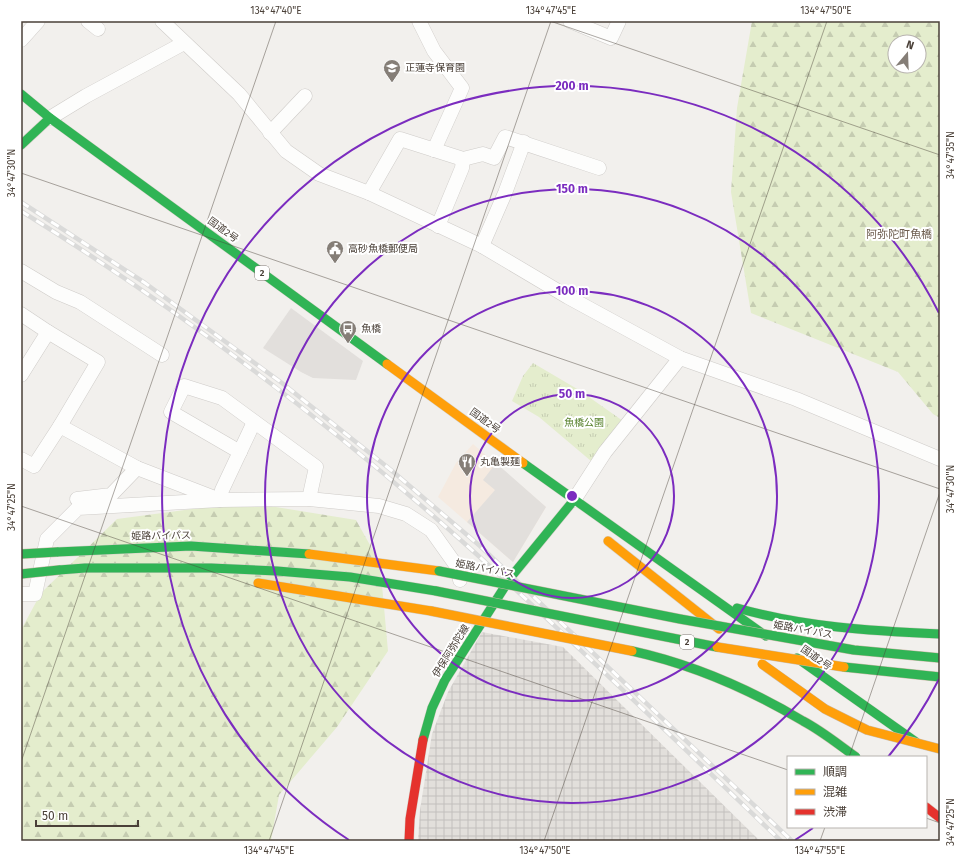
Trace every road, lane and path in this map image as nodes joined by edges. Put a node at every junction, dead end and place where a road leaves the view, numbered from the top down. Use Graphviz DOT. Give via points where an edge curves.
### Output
graph roads {
  1 [pos="38,21"];
  2 [pos="162,21"];
  3 [pos="419,21"];
  4 [pos="570,21"];
  5 [pos="619,21"];
  6 [pos="21,40"];
  7 [pos="184,43"];
  8 [pos="21,94"];
  9 [pos="304,96"];
  10 [pos="50,118"];
  11 [pos="270,133"];
  12 [pos="524,142"];
  13 [pos="21,145"];
  14 [pos="434,150"];
  15 [pos="462,159"];
  16 [pos="599,168"];
  17 [pos="369,193"];
  18 [pos="438,226"];
  19 [pos="482,246"];
  20 [pos="21,271"];
  21 [pos="21,314"];
  22 [pos="48,332"];
  23 [pos="160,349"];
  24 [pos="680,358"];
  25 [pos="21,375"];
  26 [pos="254,422"];
  27 [pos="60,426"];
  28 [pos="505,449"];
  29 [pos="240,452"];
  30 [pos="21,459"];
  31 [pos="940,459"];
  32 [pos="136,468"];
  33 [pos="76,499"];
  34 [pos="309,499"];
  35 [pos="220,500"];
  36 [pos="567,504"];
  37 [pos="600,534"];
  38 [pos="21,554"];
  39 [pos="85,568"];
  40 [pos="21,574"];
  41 [pos="202,578"];
  42 [pos="249,582"];
  43 [pos="21,594"];
  44 [pos="717,601"];
  45 [pos="940,634"];
  46 [pos="471,638"];
  47 [pos="940,658"];
  48 [pos="940,677"];
  49 [pos="940,750"];
  50 [pos="855,756"];
  51 [pos="940,759"];
  52 [pos="927,808"];
  53 [pos="940,818"];
  54 [pos="409,841"];
  1 -- 6 [label="street"];
  2 -- 7 [label="street"];
  3 -- 14 [label="street" via="434,51 462,88"];
  4 -- 5 [label="street" via="611,38"];
  7 -- 10 [label="street"];
  7 -- 11 [label="street" via="238,94"];
  8 -- 10 [label="main road, 国道2号 / 2"];
  9 -- 11 [label="street"];
  10 -- 13 [label="main road"];
  10 -- 28 [label="main road, 国道2号 / 2"];
  11 -- 17 [label="street" via="286,151 319,174"];
  12 -- 15 [label="street" via="505,137 494,158 483,154"];
  12 -- 16 [label="street"];
  12 -- 19 [label="street" via="506,193"];
  14 -- 15 [label="street"];
  14 -- 17 [label="street" via="400,139"];
  15 -- 18 [label="street" via="462,168"];
  17 -- 18 [label="street"];
  18 -- 19 [label="street"];
  19 -- 24 [label="street"];
  20 -- 23 [label="street"];
  21 -- 22 [label="street"];
  22 -- 25 [label="street"];
  22 -- 27 [label="street" via="98,362"];
  24 -- 31 [label="street" via="796,399"];
  24 -- 36 [label="street"];
  26 -- 29 [label="street"];
  26 -- 29 [label="street" via="222,398 184,386 171,412"];
  26 -- 34 [label="street" via="316,467"];
  27 -- 30 [label="street" via="34,466"];
  27 -- 32 [label="street"];
  28 -- 36 [label="main road, 国道2号 / 2"];
  28 -- 36 [label="main road" via="508,459"];
  29 -- 35 [label="street"];
  32 -- 33 [label="street" via="111,495"];
  32 -- 35 [label="street"];
  34 -- 35 [label="street"];
  34 -- 46 [label="street" via="379,506 406,514 431,530 458,568"];
  35 -- 43 [label="street" via="78,508 47,539 35,594"];
  36 -- 44 [label="main road, 国道2号 / 2"];
  36 -- 46 [label="main road, 伊保阿弥陀線" via="511,577"];
  37 -- 49 [label="main road, bridge" via="762,664 825,709 867,730"];
  38 -- 47 [label="main road, 姫路バイパス / 2, bridge" via="191,546 333,556 439,571 846,649"];
  39 -- 40 [label="main road, 2, bridge"];
  39 -- 41 [label="main road"];
  39 -- 48 [label="main road, 2, bridge" via="211,568 350,577 436,591 681,641 849,668"];
  42 -- 50 [label="main road, bridge" via="430,611 654,656 737,686 804,721"];
  44 -- 45 [label="main road" via="764,616 813,625"];
  44 -- 51 [label="main road, 国道2号 / 2"];
  46 -- 54 [label="main road, 伊保阿弥陀線" via="445,680 432,708 420,750"];
  52 -- 53 [label="main road"];
}
